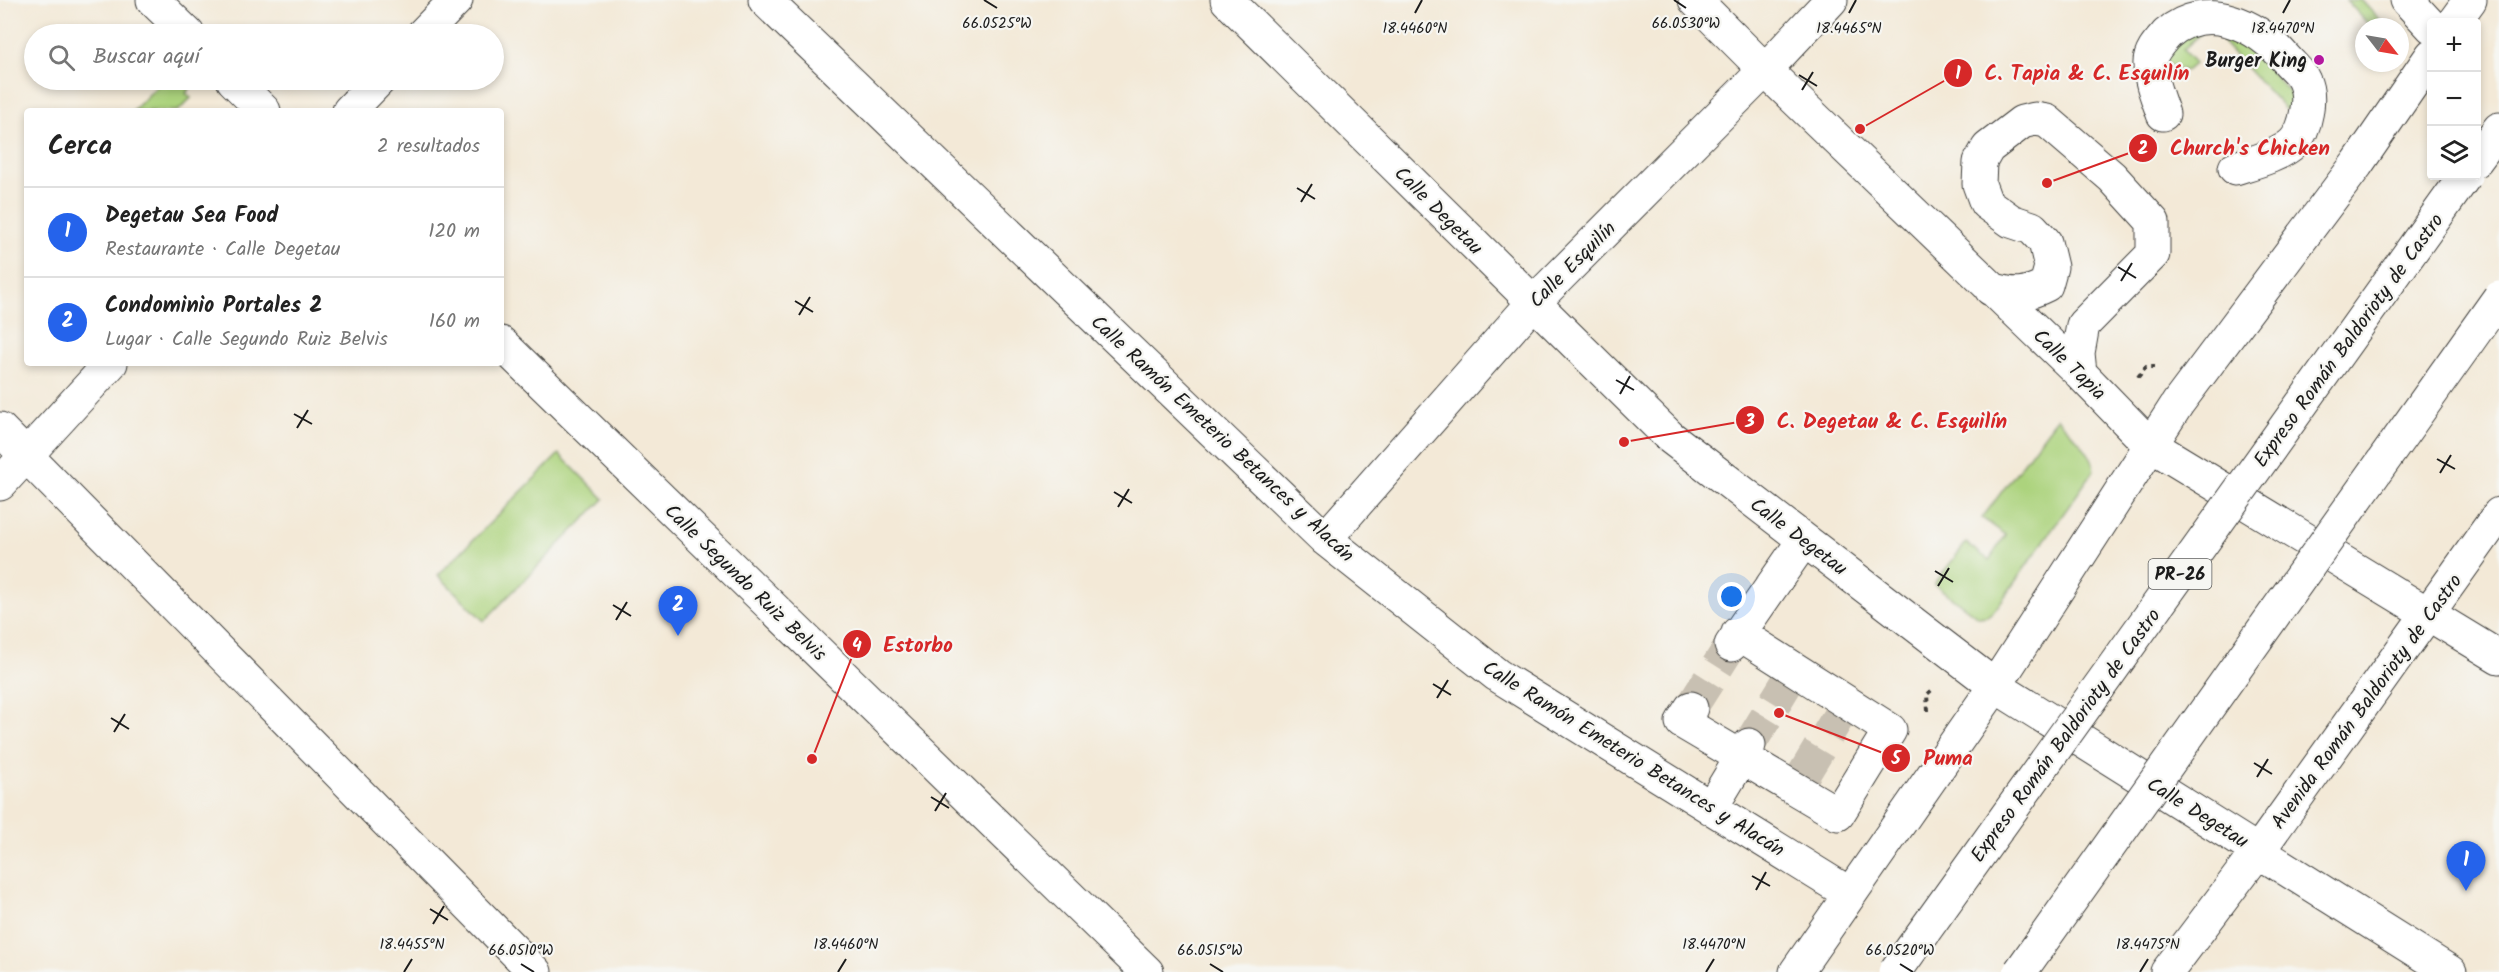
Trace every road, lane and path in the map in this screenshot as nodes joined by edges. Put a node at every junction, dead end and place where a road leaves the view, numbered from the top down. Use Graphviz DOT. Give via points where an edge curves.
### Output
graph roads {
  1 [pos="153,0"];
  2 [pos="456,0"];
  3 [pos="765,0"];
  4 [pos="1227,0"];
  5 [pos="1695,0"];
  6 [pos="1832,0"];
  7 [pos="2407,0"];
  8 [pos="2470,0"];
  9 [pos="2457,18"];
  10 [pos="2427,22"];
  11 [pos="178,24"];
  12 [pos="433,24"];
  13 [pos="2427,62"];
  14 [pos="1765,70"];
  15 [pos="243,90"];
  16 [pos="369,90"];
  17 [pos="261,108"];
  18 [pos="352,108"];
  19 [pos="2163,114"];
  20 [pos="2499,129"];
  21 [pos="2481,153"];
  22 [pos="2235,168"];
  23 [pos="2462,180"];
  24 [pos="1991,289"];
  25 [pos="2499,298"];
  26 [pos="1533,303"];
  27 [pos="504,346"];
  28 [pos="108,366"];
  29 [pos="2080,373"];
  30 [pos="0,429"];
  31 [pos="2149,444"];
  32 [pos="25,455"];
  33 [pos="0,484"];
  34 [pos="2499,514"];
  35 [pos="1325,539"];
  36 [pos="1804,540"];
  37 [pos="2429,614"];
  38 [pos="2499,657"];
  39 [pos="1995,686"];
  40 [pos="1691,708"];
  41 [pos="1745,751"];
  42 [pos="1711,808"];
  43 [pos="2259,850"];
  44 [pos="1850,894"];
  45 [pos="535,972"];
  46 [pos="1147,972"];
  47 [pos="1796,972"];
  48 [pos="1895,972"];
  49 [pos="2020,972"];
  50 [pos="2167,972"];
  51 [pos="2450,972"];
  1 -- 11 [label="main road"];
  2 -- 12 [label="main road"];
  3 -- 35 [label="main road, Calle Ramón Emeterio Betances y Alacán"];
  4 -- 26 [label="main road, Calle Degetau"];
  5 -- 14 [label="main road, Calle Tapia"];
  6 -- 14 [label="main road, Calle Esquilín"];
  7 -- 10 [label="main road"];
  8 -- 9 [label="main road"];
  13 -- 31 [label="main road" via="2357,164"];
  14 -- 24 [label="main road, Calle Tapia"];
  14 -- 26 [label="main road, Calle Esquilín"];
  15 -- 17 [label="main road"];
  16 -- 18 [label="main road"];
  19 -- 22 [label="main road" via="2150,67 2151,56 2174,26 2192,16 2230,15 2275,45 2304,81 2307,94 2301,129 2293,143"];
  20 -- 21 [label="main road"];
  23 -- 48 [label="main road, Expreso Román Baldorioty de Castro / PR-26, bridge"];
  24 -- 29 [label="main road, Calle Tapia"];
  24 -- 29 [label="main road" via="2013,295 2030,293 2046,285 2051,267 2045,242 2032,228 2011,221 1986,203 1979,184 1980,162 1988,148 2022,122 2047,121 2112,177 2153,222 2153,254 2083,325"];
  25 -- 49 [label="main road, bridge"];
  26 -- 35 [label="main road, Calle Esquilín"];
  26 -- 36 [label="main road, Calle Degetau" via="1670,437"];
  27 -- 46 [label="main road, Calle Segundo Ruiz Belvis"];
  28 -- 32 [label="main road"];
  29 -- 31 [label="main road, Calle Tapia"];
  30 -- 32 [label="main road"];
  31 -- 37 [label="main road, Calle Tapia"];
  31 -- 39 [label="main road"];
  32 -- 33 [label="main road"];
  32 -- 45 [label="main road"];
  34 -- 37 [label="main road, Avenida Román Baldorioty de Castro"];
  35 -- 42 [label="main road, Calle Ramón Emeterio Betances y Alacán" via="1497,675"];
  36 -- 39 [label="main road, Calle Degetau"];
  36 -- 41 [label="main road" via="1734,639 1843,708 1890,730 1838,814 1798,783"];
  37 -- 38 [label="main road, Calle Tapia"];
  37 -- 43 [label="main road, Avenida Román Baldorioty de Castro"];
  39 -- 43 [label="main road, Calle Degetau"];
  39 -- 44 [label="main road"];
  40 -- 41 [label="main road" via="1682,722"];
  41 -- 42 [label="main road"];
  42 -- 44 [label="main road, Calle Ramón Emeterio Betances y Alacán"];
  43 -- 50 [label="main road, Avenida Román Baldorioty de Castro"];
  43 -- 51 [label="main road, Calle Degetau"];
  44 -- 47 [label="main road"];
}
